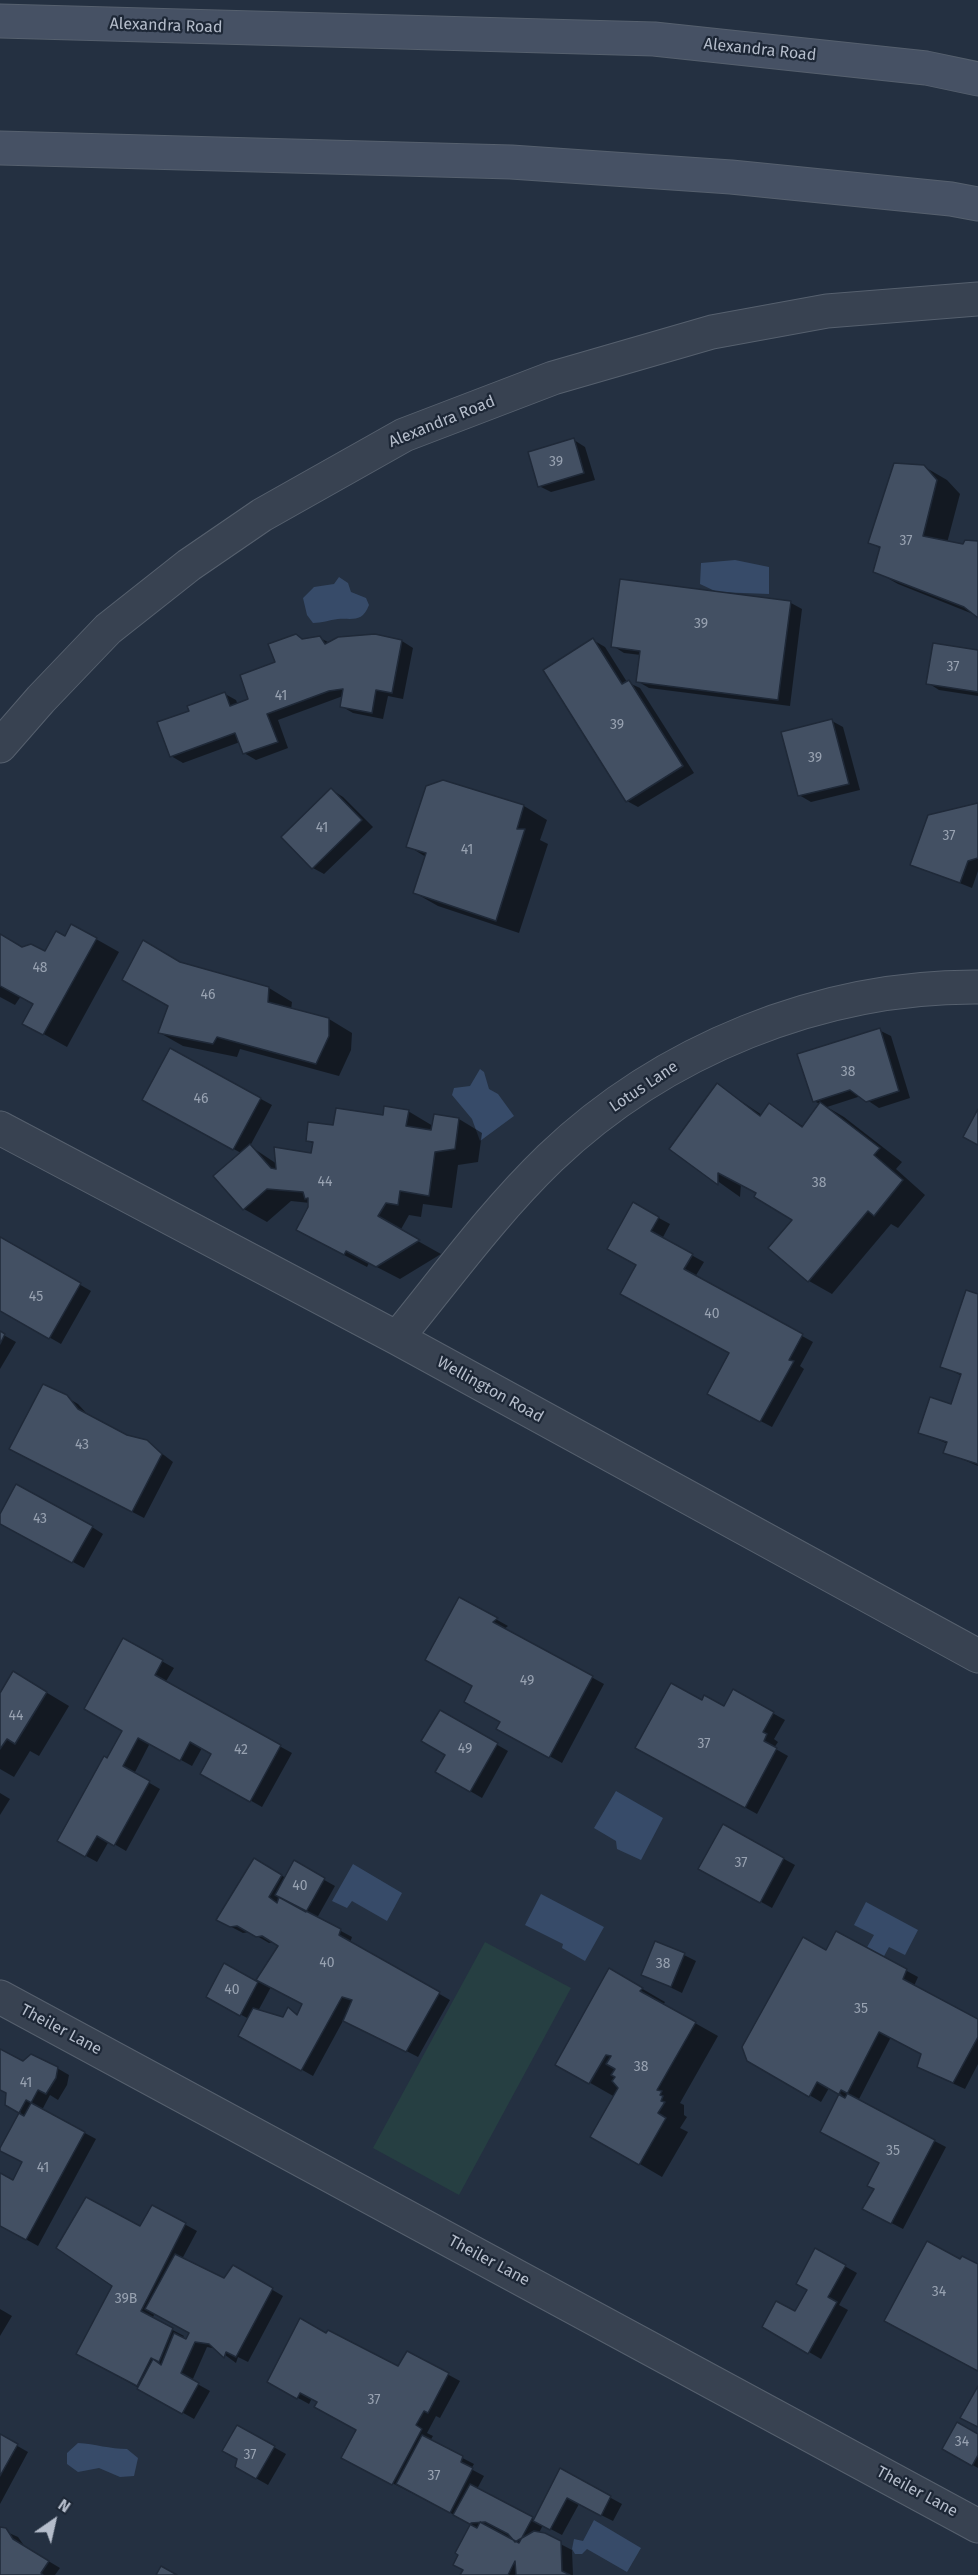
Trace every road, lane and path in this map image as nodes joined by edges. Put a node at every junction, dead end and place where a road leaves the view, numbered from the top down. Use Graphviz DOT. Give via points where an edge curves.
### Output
graph roads {
  1 [pos="0,21"];
  2 [pos="978,79"];
  3 [pos="0,148"];
  4 [pos="978,204"];
  5 [pos="978,299"];
  6 [pos="0,746"];
  7 [pos="978,987"];
  8 [pos="0,1128"];
  9 [pos="397,1338"];
  10 [pos="978,1656"];
  11 [pos="0,1997"];
  12 [pos="978,2526"];
  1 -- 2 [label="main road, Alexandra Road" via="654,39 926,68"];
  3 -- 4 [label="main road" via="511,162 731,177"];
  5 -- 6 [label="street, Alexandra Road" via="827,311 712,332 553,378 404,435 262,515 189,565 108,629"];
  7 -- 9 [label="street, Lotus Lane" via="882,993 833,1003 690,1056 637,1090 550,1158 489,1224"];
  8 -- 9 [label="street, Wellington Road"];
  9 -- 10 [label="street, Wellington Road"];
  11 -- 12 [label="street, Theiler Lane"];
}
